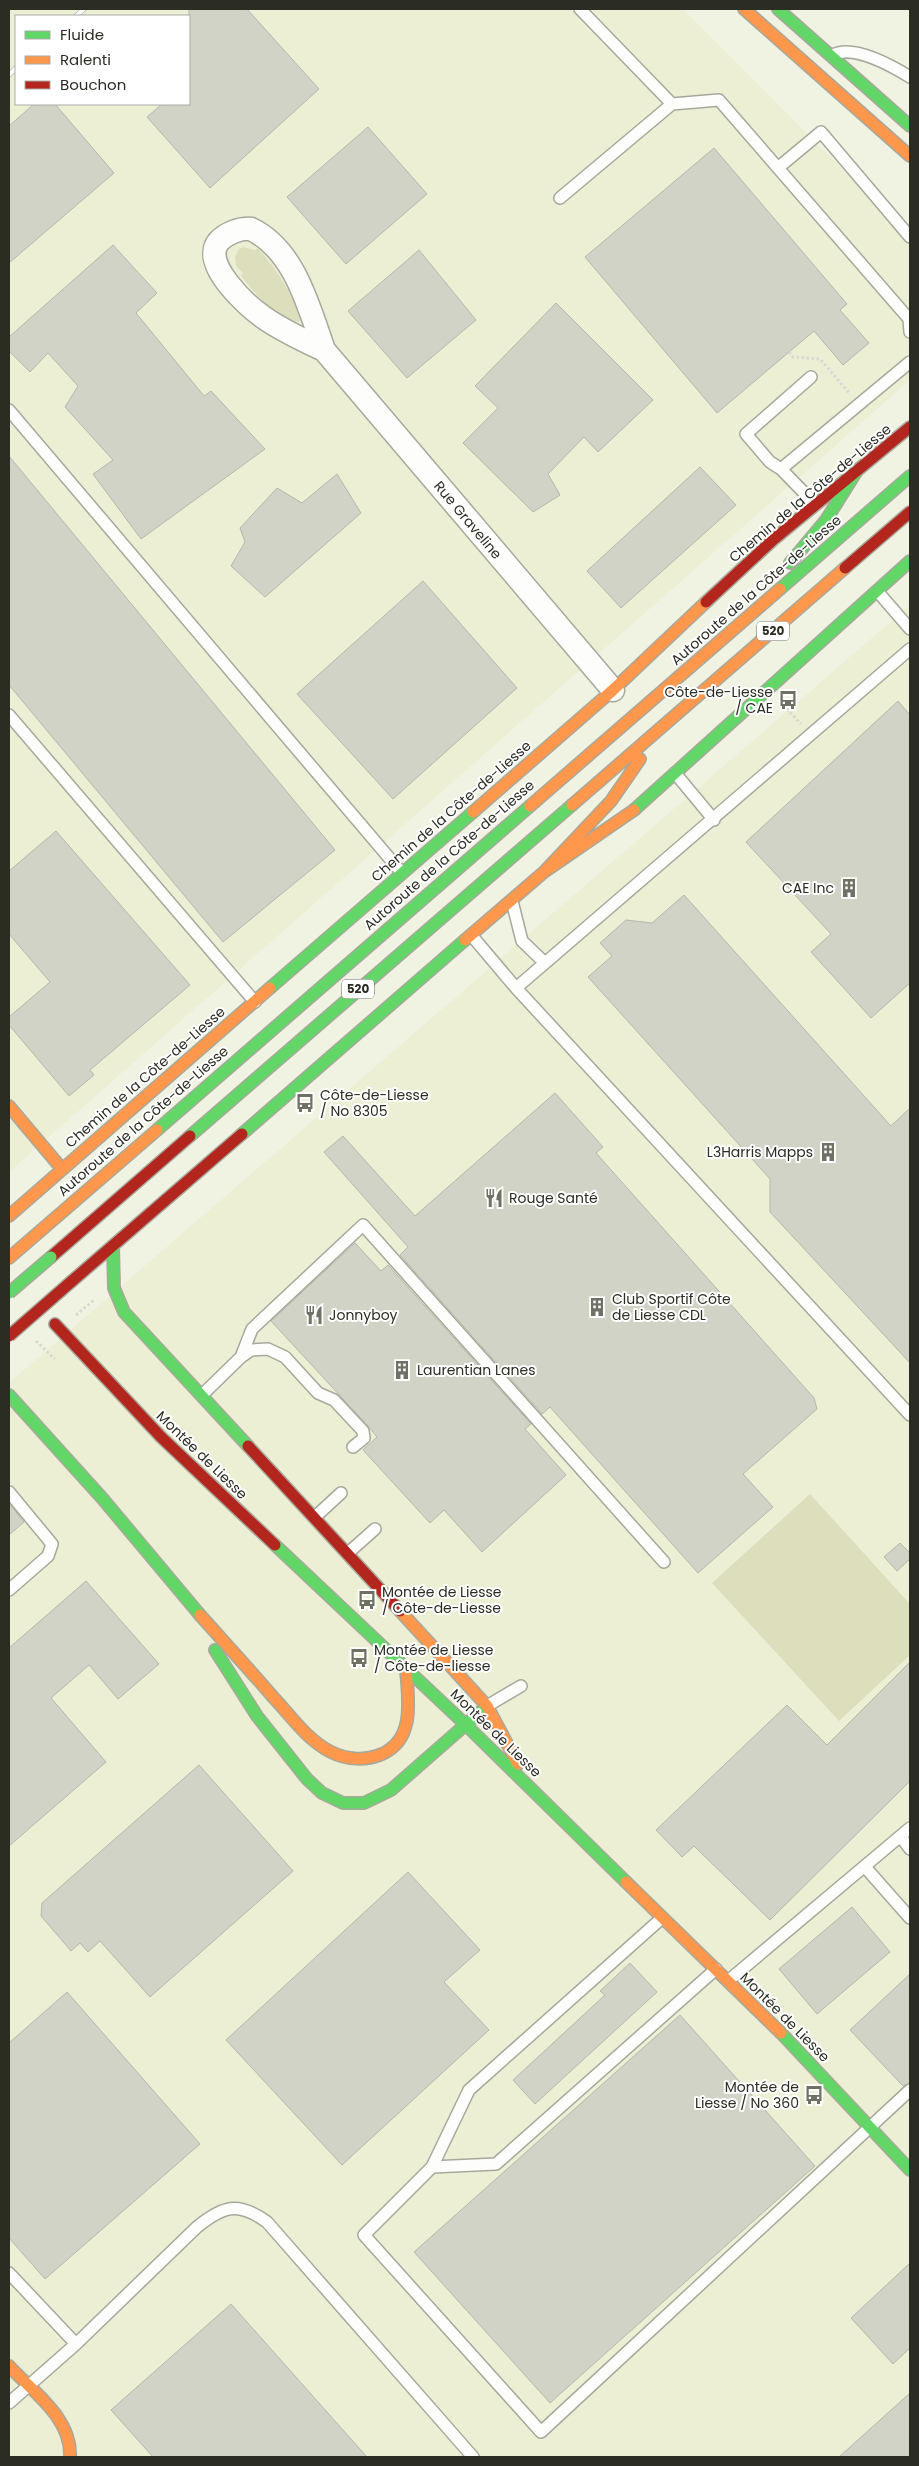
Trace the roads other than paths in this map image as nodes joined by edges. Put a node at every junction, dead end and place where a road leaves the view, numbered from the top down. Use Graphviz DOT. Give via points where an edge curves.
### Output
graph roads {
  1 [pos="580,9"];
  2 [pos="744,9"];
  3 [pos="778,9"];
  4 [pos="831,56"];
  5 [pos="910,77"];
  6 [pos="672,104"];
  7 [pos="910,126"];
  8 [pos="910,156"];
  9 [pos="779,167"];
  10 [pos="560,198"];
  11 [pos="910,237"];
  12 [pos="910,332"];
  13 [pos="324,350"];
  14 [pos="910,362"];
  15 [pos="811,377"];
  16 [pos="9,410"];
  17 [pos="910,427"];
  18 [pos="781,469"];
  19 [pos="858,469"];
  20 [pos="910,476"];
  21 [pos="815,504"];
  22 [pos="910,512"];
  23 [pos="910,561"];
  24 [pos="878,592"];
  25 [pos="738,626"];
  26 [pos="910,629"];
  27 [pos="910,649"];
  28 [pos="613,690"];
  29 [pos="9,715"];
  30 [pos="666,723"];
  31 [pos="675,773"];
  32 [pos="714,820"];
  33 [pos="544,872"];
  34 [pos="402,873"];
  35 [pos="512,900"];
  36 [pos="472,936"];
  37 [pos="544,963"];
  38 [pos="516,988"];
  39 [pos="255,1002"];
  40 [pos="9,1106"];
  41 [pos="62,1169"];
  42 [pos="11,1215"];
  43 [pos="113,1246"];
  44 [pos="9,1258"];
  45 [pos="9,1293"];
  46 [pos="55,1324"];
  47 [pos="9,1336"];
  48 [pos="241,1357"];
  49 [pos="9,1395"];
  50 [pos="202,1396"];
  51 [pos="910,1415"];
  52 [pos="353,1447"];
  53 [pos="9,1492"];
  54 [pos="341,1493"];
  55 [pos="315,1517"];
  56 [pos="375,1529"];
  57 [pos="348,1553"];
  58 [pos="664,1562"];
  59 [pos="170,1581"];
  60 [pos="9,1590"];
  61 [pos="406,1668"];
  62 [pos="521,1686"];
  63 [pos="487,1706"];
  64 [pos="466,1725"];
  65 [pos="531,1788"];
  66 [pos="910,1828"];
  67 [pos="900,1837"];
  68 [pos="910,1849"];
  69 [pos="865,1867"];
  70 [pos="662,1918"];
  71 [pos="910,1918"];
  72 [pos="716,1969"];
  73 [pos="728,1981"];
  74 [pos="910,2090"];
  75 [pos="872,2127"];
  76 [pos="432,2167"];
  77 [pos="910,2170"];
  78 [pos="9,2273"];
  79 [pos="76,2344"];
  80 [pos="9,2366"];
  81 [pos="28,2387"];
  82 [pos="9,2403"];
  83 [pos="70,2457"];
  84 [pos="473,2457"];
  1 -- 6 [label="lane"];
  2 -- 8 [label="main road"];
  3 -- 4 [label="main road"];
  4 -- 5 [label="lane" via="844,52 860,54"];
  4 -- 7 [label="main road"];
  6 -- 9 [label="lane" via="719,100"];
  6 -- 10 [label="lane"];
  9 -- 11 [label="lane" via="821,132"];
  9 -- 12 [label="lane" via="909,319"];
  13 -- 13 [label="street, Rue Graveline" via="301,287 270,243 245,228 219,241 214,254 217,268 250,308"];
  13 -- 28 [label="street, Rue Graveline"];
  14 -- 18 [label="lane"];
  15 -- 18 [label="lane" via="746,434 770,462"];
  16 -- 34 [label="lane"];
  17 -- 19 [label="main road, Chemin de la Côte-de-Liesse"];
  18 -- 21 [label="lane"];
  19 -- 21 [label="main road, Chemin de la Côte-de-Liesse"];
  19 -- 25 [label="main road" via="826,520"];
  20 -- 25 [label="main road, Autoroute de la Côte-de-Liesse / 520"];
  21 -- 28 [label="main road, Chemin de la Côte-de-Liesse"];
  22 -- 30 [label="main road, 520"];
  23 -- 24 [label="main road"];
  24 -- 26 [label="lane"];
  24 -- 31 [label="main road"];
  25 -- 44 [label="main road, Autoroute de la Côte-de-Liesse / 520"];
  27 -- 32 [label="lane"];
  28 -- 34 [label="main road, Chemin de la Côte-de-Liesse"];
  29 -- 39 [label="lane"];
  30 -- 33 [label="main road" via="611,801"];
  30 -- 45 [label="main road, 520, bridge"];
  31 -- 32 [label="lane"];
  31 -- 33 [label="main road" via="626,818"];
  32 -- 37 [label="lane"];
  33 -- 35 [label="main road"];
  34 -- 39 [label="main road, Chemin de la Côte-de-Liesse"];
  35 -- 36 [label="main road"];
  35 -- 37 [label="lane" via="522,941"];
  36 -- 38 [label="lane"];
  36 -- 43 [label="main road"];
  37 -- 38 [label="lane"];
  38 -- 51 [label="lane"];
  39 -- 41 [label="main road, Chemin de la Côte-de-Liesse"];
  40 -- 41 [label="main road"];
  41 -- 42 [label="main road, Chemin de la Côte-de-Liesse"];
  43 -- 47 [label="main road, bridge"];
  43 -- 50 [label="main road" via="112,1281 116,1300"];
  46 -- 61 [label="main road, Montée de Liesse" via="161,1437"];
  48 -- 50 [label="lane"];
  48 -- 52 [label="lane" via="251,1350 268,1348 285,1357 318,1393 334,1400 363,1431 364,1438"];
  48 -- 58 [label="lane" via="252,1329 363,1225"];
  49 -- 59 [label="main road" via="102,1498"];
  50 -- 55 [label="main road"];
  53 -- 60 [label="lane" via="52,1544 48,1556"];
  54 -- 55 [label="lane"];
  55 -- 57 [label="main road"];
  56 -- 57 [label="lane"];
  57 -- 63 [label="main road"];
  59 -- 61 [label="main road" via="302,1729 321,1746 342,1756 360,1759 376,1756 401,1738 408,1714"];
  59 -- 64 [label="main road" via="257,1716 311,1784 330,1798 358,1804 381,1796 407,1778"];
  61 -- 64 [label="main road, Montée de Liesse"];
  62 -- 63 [label="lane"];
  63 -- 64 [label="main road"];
  63 -- 65 [label="main road"];
  64 -- 65 [label="main road, Montée de Liesse"];
  65 -- 70 [label="main road, Montée de Liesse"];
  66 -- 67 [label="lane"];
  67 -- 68 [label="lane"];
  67 -- 69 [label="lane"];
  69 -- 71 [label="lane"];
  69 -- 73 [label="lane"];
  70 -- 72 [label="main road, Montée de Liesse"];
  70 -- 76 [label="lane" via="469,2090"];
  72 -- 73 [label="main road, Montée de Liesse"];
  72 -- 76 [label="lane" via="496,2164"];
  73 -- 75 [label="main road, Montée de Liesse"];
  74 -- 75 [label="lane"];
  75 -- 76 [label="lane" via="541,2432 364,2235"];
  75 -- 77 [label="main road, Montée de Liesse"];
  78 -- 79 [label="lane"];
  79 -- 81 [label="lane"];
  79 -- 84 [label="lane" via="197,2226 225,2209 252,2211 267,2222"];
  80 -- 81 [label="main road"];
  81 -- 82 [label="lane"];
  81 -- 83 [label="main road" via="64,2426 71,2440"];
}
